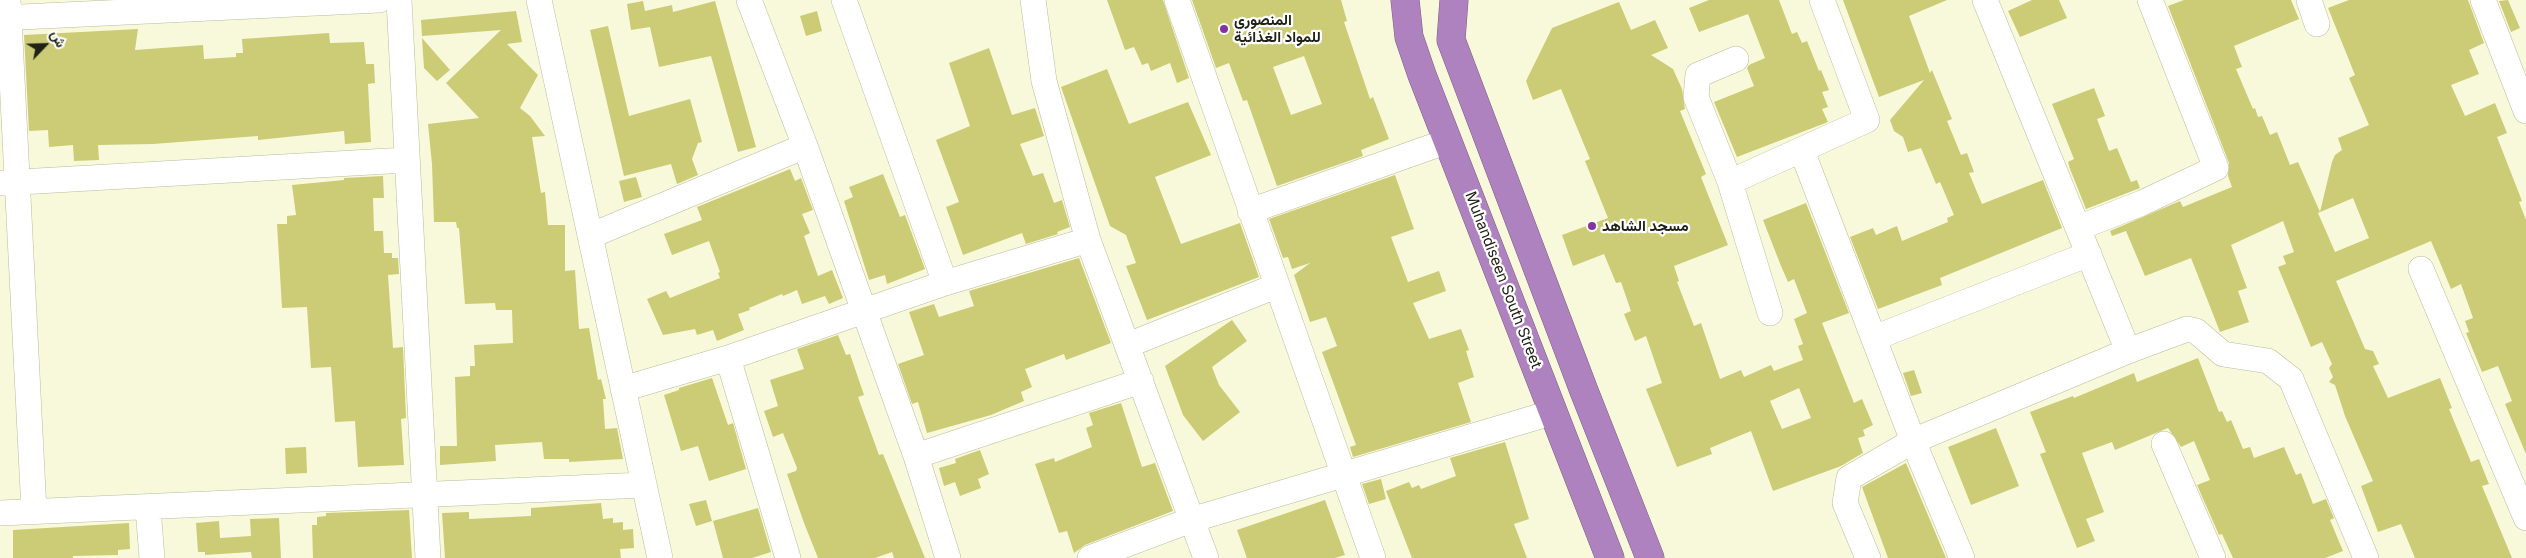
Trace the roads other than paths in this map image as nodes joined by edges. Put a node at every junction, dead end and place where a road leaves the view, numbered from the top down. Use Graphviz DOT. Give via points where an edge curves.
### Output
graph roads {
  1 [pos="379,0"];
  2 [pos="399,0"];
  3 [pos="539,0"];
  4 [pos="749,0"];
  5 [pos="844,0"];
  6 [pos="1034,0"];
  7 [pos="1177,0"];
  8 [pos="1405,0"];
  9 [pos="1454,0"];
  10 [pos="1822,0"];
  11 [pos="1985,0"];
  12 [pos="2150,0"];
  13 [pos="2308,0"];
  14 [pos="2483,0"];
  15 [pos="323,1"];
  16 [pos="168,5"];
  17 [pos="5,12"];
  18 [pos="2317,24"];
  19 [pos="1736,59"];
  20 [pos="2526,111"];
  21 [pos="1448,141"];
  22 [pos="805,146"];
  23 [pos="1802,151"];
  24 [pos="406,160"];
  25 [pos="1730,182"];
  26 [pos="9,183"];
  27 [pos="1250,211"];
  28 [pos="2078,228"];
  29 [pos="590,236"];
  30 [pos="1088,240"];
  31 [pos="2089,254"];
  32 [pos="2422,269"];
  33 [pos="945,283"];
  34 [pos="1276,286"];
  35 [pos="864,311"];
  36 [pos="1770,313"];
  37 [pos="1874,338"];
  38 [pos="1128,345"];
  39 [pos="2128,351"];
  40 [pos="728,358"];
  41 [pos="1141,381"];
  42 [pos="623,389"];
  43 [pos="1554,412"];
  44 [pos="1913,441"];
  45 [pos="2164,444"];
  46 [pos="916,456"];
  47 [pos="1342,475"];
  48 [pos="644,484"];
  49 [pos="425,495"];
  50 [pos="148,508"];
  51 [pos="34,511"];
  52 [pos="0,513"];
  53 [pos="2526,518"];
  54 [pos="1191,520"];
  55 [pos="152,558"];
  56 [pos="428,558"];
  57 [pos="660,558"];
  58 [pos="788,558"];
  59 [pos="948,558"];
  60 [pos="1090,558"];
  61 [pos="1206,558"];
  62 [pos="1373,558"];
  63 [pos="1610,558"];
  64 [pos="1650,558"];
  65 [pos="1868,558"];
  66 [pos="1962,558"];
  67 [pos="2213,558"];
  68 [pos="2366,558"];
  1 -- 15 [label="street"];
  2 -- 24 [label="street"];
  3 -- 29 [label="street"];
  4 -- 22 [label="street"];
  5 -- 33 [label="street"];
  6 -- 30 [label="street" via="1044,81"];
  7 -- 27 [label="street"];
  8 -- 21 [label="highway, Muhandiseen South Street" via="1409,37"];
  9 -- 64 [label="highway" via="1451,40"];
  10 -- 23 [label="street" via="1867,120"];
  11 -- 28 [label="street"];
  12 -- 28 [label="street" via="2216,168 2142,204"];
  13 -- 18 [label="street"];
  14 -- 20 [label="street"];
  15 -- 16 [label="street"];
  16 -- 17 [label="street"];
  17 -- 26 [label="street"];
  19 -- 25 [label="street" via="1698,75 1696,97"];
  21 -- 27 [label="street"];
  21 -- 43 [label="highway, Muhandiseen South Street"];
  22 -- 29 [label="street"];
  22 -- 35 [label="street"];
  23 -- 25 [label="street"];
  23 -- 37 [label="street"];
  24 -- 26 [label="street"];
  24 -- 49 [label="street"];
  25 -- 36 [label="street"];
  26 -- 51 [label="street"];
  27 -- 34 [label="street"];
  28 -- 31 [label="street"];
  29 -- 42 [label="street"];
  30 -- 33 [label="street"];
  30 -- 38 [label="street"];
  31 -- 37 [label="street"];
  31 -- 39 [label="street"];
  32 -- 53 [label="street"];
  33 -- 35 [label="street"];
  34 -- 38 [label="street"];
  34 -- 47 [label="street"];
  35 -- 40 [label="street"];
  35 -- 46 [label="street"];
  37 -- 44 [label="street"];
  38 -- 41 [label="street"];
  39 -- 44 [label="street"];
  39 -- 68 [label="street" via="2187,329 2202,335 2223,354 2268,361 2291,379"];
  40 -- 42 [label="street"];
  40 -- 58 [label="street"];
  41 -- 46 [label="street"];
  41 -- 54 [label="street"];
  42 -- 48 [label="street"];
  43 -- 47 [label="street"];
  43 -- 63 [label="highway, Muhandiseen South Street"];
  44 -- 65 [label="street" via="1849,478 1845,503"];
  44 -- 66 [label="street"];
  45 -- 67 [label="street"];
  46 -- 59 [label="street"];
  47 -- 54 [label="street"];
  47 -- 62 [label="street"];
  48 -- 49 [label="street"];
  48 -- 57 [label="street"];
  49 -- 50 [label="street"];
  49 -- 56 [label="street"];
  50 -- 51 [label="street"];
  50 -- 55 [label="street"];
  51 -- 52 [label="street"];
  54 -- 60 [label="street"];
  54 -- 61 [label="street"];
}
